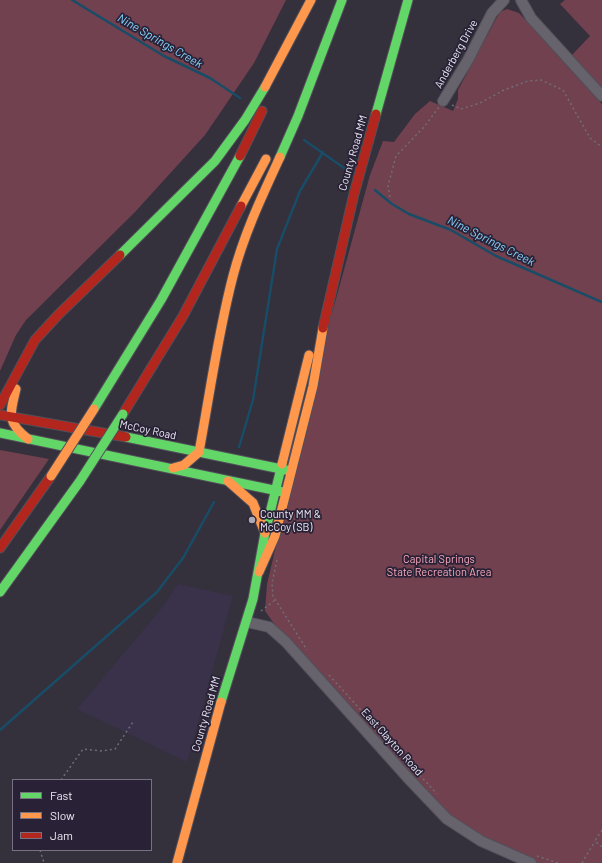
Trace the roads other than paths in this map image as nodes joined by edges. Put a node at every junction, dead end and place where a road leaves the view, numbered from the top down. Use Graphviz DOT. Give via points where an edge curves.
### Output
graph roads {
  1 [pos="312,0"];
  2 [pos="342,0"];
  3 [pos="408,0"];
  4 [pos="504,0"];
  5 [pos="520,0"];
  6 [pos="602,96"];
  7 [pos="443,101"];
  8 [pos="291,108"];
  9 [pos="272,148"];
  10 [pos="325,313"];
  11 [pos="17,376"];
  12 [pos="0,405"];
  13 [pos="0,415"];
  14 [pos="10,418"];
  15 [pos="0,433"];
  16 [pos="28,439"];
  17 [pos="199,452"];
  18 [pos="173,468"];
  19 [pos="281,468"];
  20 [pos="291,471"];
  21 [pos="224,478"];
  22 [pos="275,489"];
  23 [pos="285,493"];
  24 [pos="265,533"];
  25 [pos="0,548"];
  26 [pos="260,572"];
  27 [pos="0,592"];
  28 [pos="247,622"];
  29 [pos="532,859"];
  30 [pos="177,863"];
  1 -- 11 [label="main road" via="267,85 215,161 35,340"];
  1 -- 25 [label="main road, bridge" via="249,139 147,325 51,476"];
  2 -- 8 [label="main road"];
  2 -- 17 [label="main road" via="298,116 250,223 233,275"];
  3 -- 10 [label="main road, County Road MM" via="354,194"];
  4 -- 7 [label="street, Anderberg Drive" via="492,13"];
  5 -- 6 [label="street" via="531,18"];
  9 -- 27 [label="main road, bridge" via="183,316 123,414 80,481"];
  10 -- 19 [label="main road, County Road MM" via="312,343"];
  10 -- 20 [label="main road, County Road MM" via="313,386"];
  11 -- 12 [label="main road" via="13,379 6,399"];
  11 -- 14 [label="main road"];
  13 -- 14 [label="main road, McCoy Road"];
  14 -- 16 [label="main road" via="15,430"];
  14 -- 17 [label="main road, McCoy Road" via="106,433"];
  15 -- 16 [label="main road"];
  16 -- 18 [label="main road"];
  17 -- 18 [label="main road" via="184,465"];
  17 -- 19 [label="main road, McCoy Road"];
  18 -- 21 [label="main road"];
  19 -- 20 [label="main road, McCoy Road"];
  19 -- 22 [label="main road, County Road MM"];
  20 -- 23 [label="main road, County Road MM"];
  21 -- 22 [label="main road"];
  21 -- 24 [label="main road" via="254,505"];
  22 -- 23 [label="main road"];
  22 -- 24 [label="main road, County Road MM"];
  23 -- 26 [label="main road, County Road MM" via="274,536"];
  24 -- 26 [label="main road, County Road MM"];
  26 -- 28 [label="main road, County Road MM"];
  28 -- 29 [label="street, East Clayton Road" via="269,628 286,642 447,819 481,841"];
  28 -- 30 [label="main road, County Road MM" via="223,694"];
}
